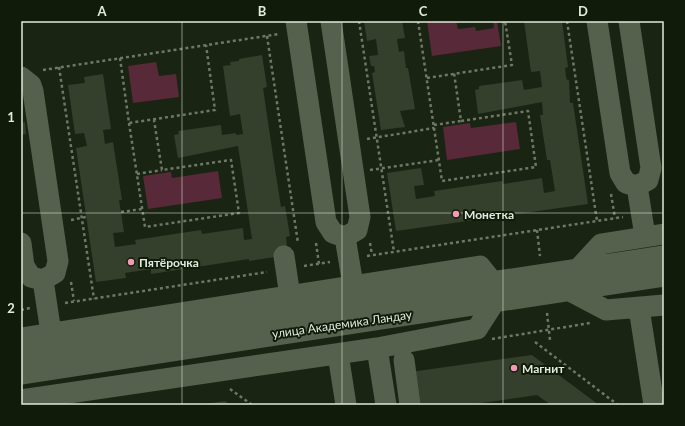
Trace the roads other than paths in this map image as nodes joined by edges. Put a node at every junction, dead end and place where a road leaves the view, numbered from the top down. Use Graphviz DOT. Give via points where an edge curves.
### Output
graph roads {
  1 [pos="331,21"];
  2 [pos="597,21"];
  3 [pos="630,21"];
  4 [pos="290,27"];
  5 [pos="30,74"];
  6 [pos="637,186"];
  7 [pos="654,235"];
  8 [pos="345,236"];
  9 [pos="21,243"];
  10 [pos="291,254"];
  11 [pos="664,256"];
  12 [pos="579,268"];
  13 [pos="664,276"];
  14 [pos="43,280"];
  15 [pos="353,285"];
  16 [pos="568,290"];
  17 [pos="494,291"];
  18 [pos="290,296"];
  19 [pos="664,305"];
  20 [pos="639,308"];
  21 [pos="51,333"];
  22 [pos="21,338"];
  23 [pos="377,348"];
  24 [pos="21,353"];
  25 [pos="338,354"];
  26 [pos="404,360"];
  27 [pos="21,374"];
  28 [pos="77,399"];
  29 [pos="31,401"];
  30 [pos="346,405"];
  31 [pos="386,405"];
  32 [pos="410,405"];
  33 [pos="654,405"];
  1 -- 8 [label="street" via="360,217 357,230"];
  2 -- 6 [label="street" via="620,173 626,183"];
  3 -- 6 [label="street" via="651,168 648,180"];
  4 -- 8 [label="street" via="326,222 333,233"];
  5 -- 14 [label="street" via="58,260 55,273"];
  6 -- 7 [label="street"];
  7 -- 12 [label="street" via="601,244"];
  8 -- 15 [label="street"];
  9 -- 14 [label="street" via="27,272 31,277"];
  10 -- 18 [label="street"];
  11 -- 12 [label="street, улица Академика Ландау"];
  12 -- 17 [label="street, улица Академика Ландау"];
  13 -- 16 [label="street, улица Академика Ландау"];
  14 -- 21 [label="street"];
  15 -- 17 [label="street" via="480,266"];
  15 -- 18 [label="street"];
  16 -- 17 [label="street, улица Академика Ландау"];
  16 -- 20 [label="street" via="606,310"];
  17 -- 23 [label="street" via="477,329"];
  17 -- 24 [label="street, улица Академика Ландау"];
  17 -- 27 [label="street, улица Академика Ландау"];
  18 -- 21 [label="street"];
  19 -- 20 [label="street"];
  20 -- 33 [label="street"];
  21 -- 22 [label="street"];
  23 -- 25 [label="street"];
  23 -- 31 [label="street"];
  25 -- 28 [label="street"];
  25 -- 30 [label="street"];
  26 -- 32 [label="street"];
  28 -- 29 [label="street"];
}
